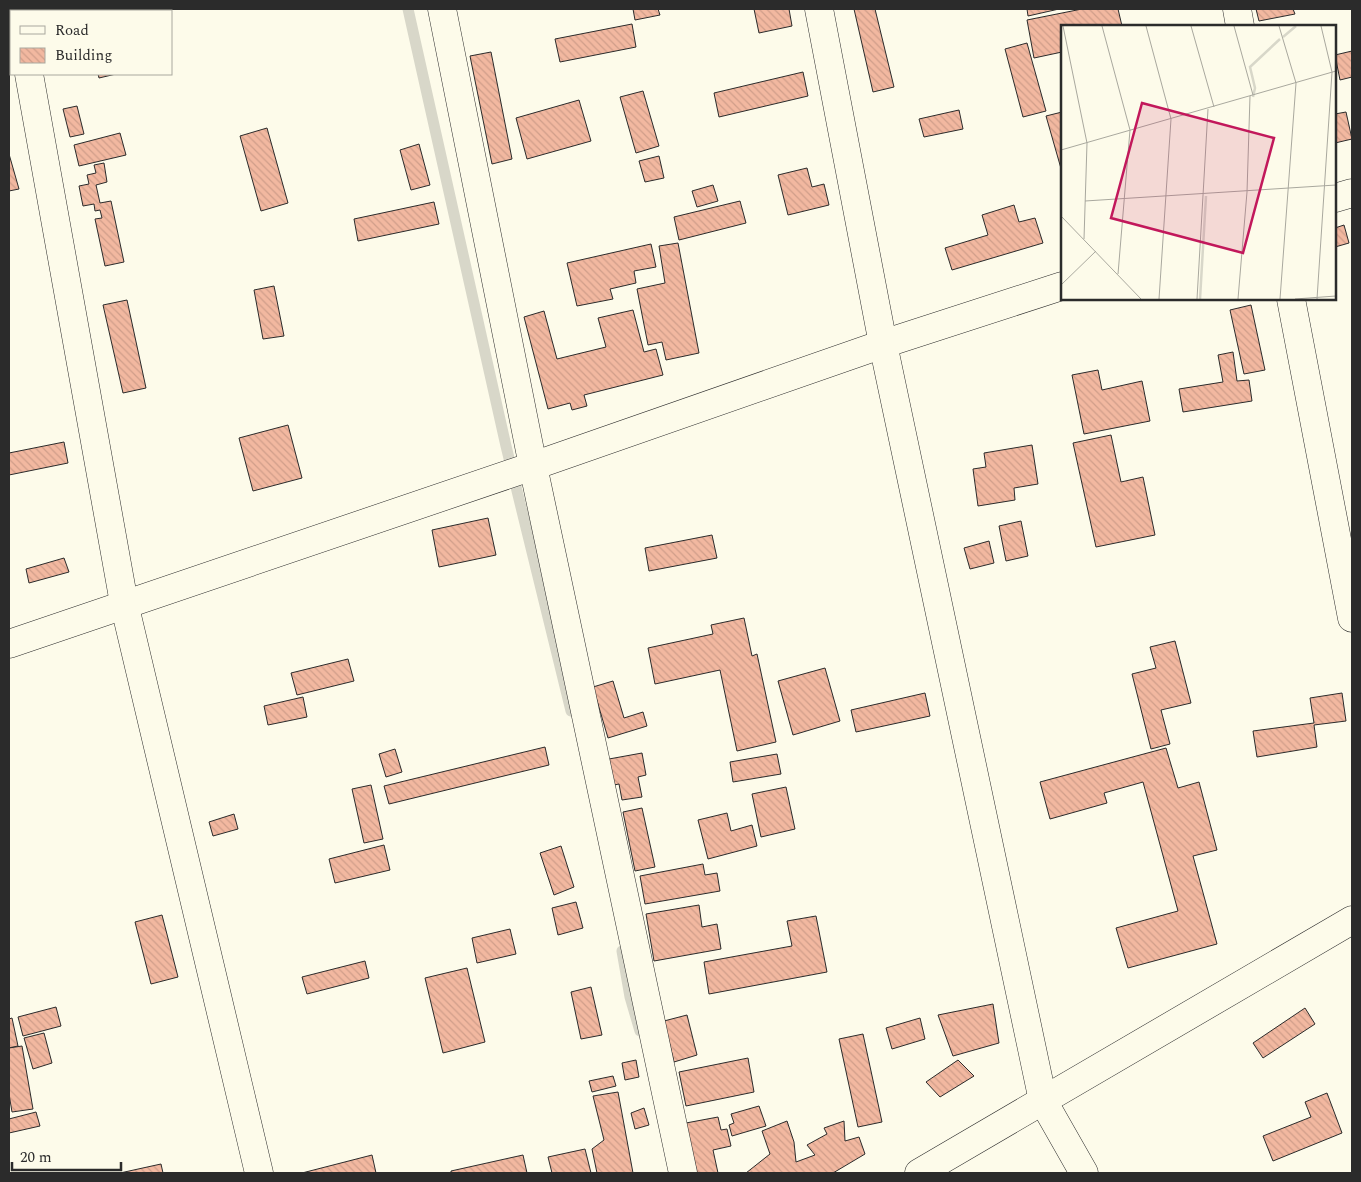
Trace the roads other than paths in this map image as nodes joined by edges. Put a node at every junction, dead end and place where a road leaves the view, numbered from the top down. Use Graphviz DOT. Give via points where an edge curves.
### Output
graph roads {
  1 [pos="442,9"];
  2 [pos="819,9"];
  3 [pos="1237,9"];
  4 [pos="1240,25"];
  5 [pos="29,75"];
  6 [pos="1352,193"];
  7 [pos="1336,198"];
  8 [pos="1061,286"];
  9 [pos="1291,300"];
  10 [pos="883,344"];
  11 [pos="533,466"];
  12 [pos="124,603"];
  13 [pos="1352,618"];
  14 [pos="9,644"];
  15 [pos="1352,920"];
  16 [pos="1043,1101"];
  17 [pos="260,1173"];
  18 [pos="683,1173"];
  19 [pos="919,1173"];
  20 [pos="1084,1173"];
  1 -- 11 [label="street"];
  2 -- 10 [label="street"];
  3 -- 4 [label="street"];
  5 -- 12 [label="street"];
  6 -- 7 [label="street"];
  8 -- 10 [label="street"];
  9 -- 13 [label="street"];
  10 -- 11 [label="street"];
  10 -- 16 [label="street"];
  11 -- 12 [label="street"];
  11 -- 18 [label="street"];
  12 -- 14 [label="street"];
  12 -- 17 [label="street"];
  15 -- 16 [label="street"];
  16 -- 19 [label="street"];
  16 -- 20 [label="street"];
}
